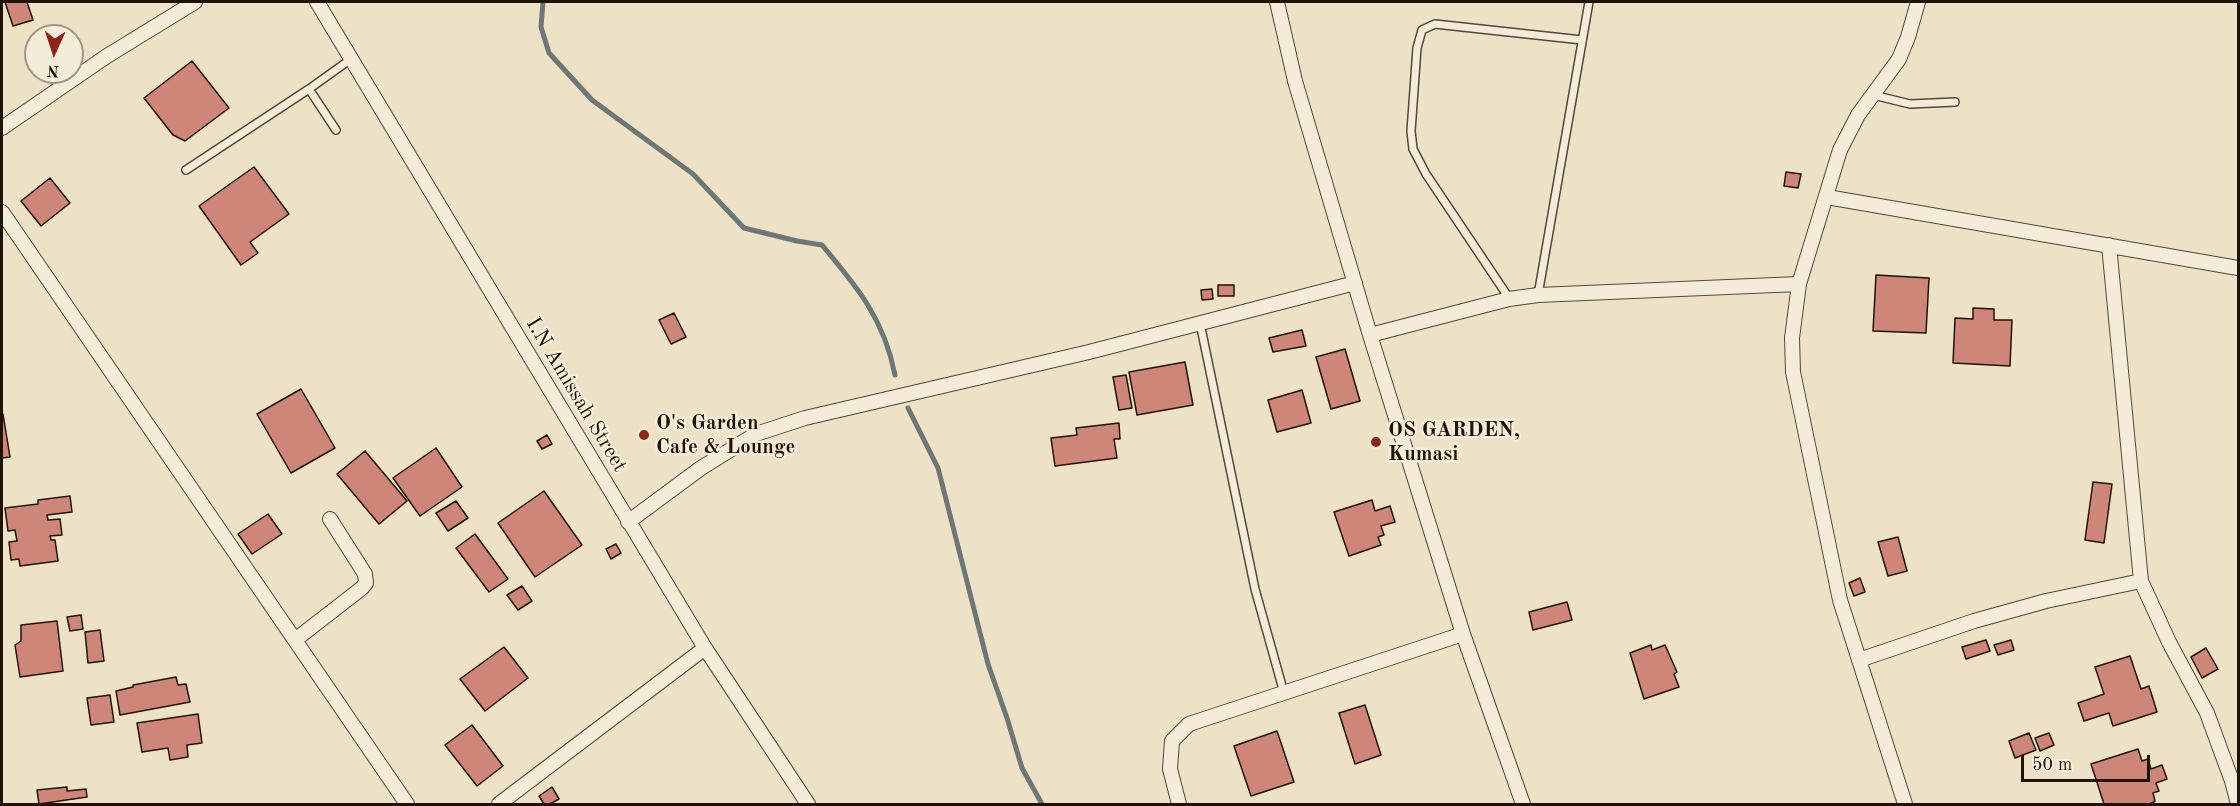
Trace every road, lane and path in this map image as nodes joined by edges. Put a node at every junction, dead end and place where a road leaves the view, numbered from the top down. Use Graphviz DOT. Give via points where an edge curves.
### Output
graph roads {
  1 [pos="195,2"];
  2 [pos="317,2"];
  3 [pos="1277,2"];
  4 [pos="1588,2"];
  5 [pos="1918,2"];
  6 [pos="1582,40"];
  7 [pos="351,59"];
  8 [pos="309,89"];
  9 [pos="1873,95"];
  10 [pos="1955,102"];
  11 [pos="2,128"];
  12 [pos="336,130"];
  13 [pos="186,170"];
  14 [pos="1827,197"];
  15 [pos="2,212"];
  16 [pos="2109,245"];
  17 [pos="2238,268"];
  18 [pos="1355,283"];
  19 [pos="1799,284"];
  20 [pos="1538,295"];
  21 [pos="1509,299"];
  22 [pos="1200,323"];
  23 [pos="1370,335"];
  24 [pos="330,519"];
  25 [pos="628,522"];
  26 [pos="2141,581"];
  27 [pos="1463,634"];
  28 [pos="295,640"];
  29 [pos="705,648"];
  30 [pos="1859,660"];
  31 [pos="1284,693"];
  32 [pos="2235,780"];
  33 [pos="407,804"];
  34 [pos="499,804"];
  35 [pos="808,804"];
  36 [pos="1179,804"];
  37 [pos="1523,804"];
  38 [pos="1905,804"];
  39 [pos="2238,804"];
  1 -- 11 [label="street" via="106,56"];
  2 -- 7 [label="street, I.N Amissah Street"];
  3 -- 18 [label="street" via="1295,81"];
  4 -- 6 [label="lane"];
  5 -- 9 [label="street" via="1899,59"];
  6 -- 20 [label="lane"];
  6 -- 21 [label="lane" via="1435,24 1422,30 1417,48 1413,150"];
  7 -- 8 [label="lane"];
  7 -- 25 [label="street, I.N Amissah Street"];
  8 -- 12 [label="lane"];
  8 -- 13 [label="lane"];
  9 -- 10 [label="lane" via="1910,104"];
  9 -- 14 [label="street" via="1840,150"];
  14 -- 16 [label="street"];
  14 -- 19 [label="street"];
  15 -- 28 [label="street"];
  16 -- 17 [label="street"];
  16 -- 26 [label="street"];
  18 -- 22 [label="street"];
  18 -- 23 [label="street"];
  19 -- 20 [label="street"];
  19 -- 30 [label="street" via="1792,338 1793,372 1840,600"];
  20 -- 21 [label="street"];
  21 -- 23 [label="street"];
  22 -- 25 [label="street" via="805,418 756,434 701,468"];
  22 -- 31 [label="lane" via="1256,589"];
  23 -- 27 [label="street"];
  24 -- 28 [label="street" via="365,574 366,583"];
  25 -- 29 [label="street, I.N Amissah Street"];
  26 -- 30 [label="street" via="1974,621"];
  26 -- 32 [label="street" via="2207,713"];
  27 -- 31 [label="street"];
  27 -- 37 [label="street"];
  28 -- 33 [label="street"];
  29 -- 34 [label="street"];
  29 -- 35 [label="street, I.N Amissah Street"];
  30 -- 38 [label="street"];
  31 -- 36 [label="street" via="1189,724 1172,741 1170,769"];
  32 -- 39 [label="street"];
}
